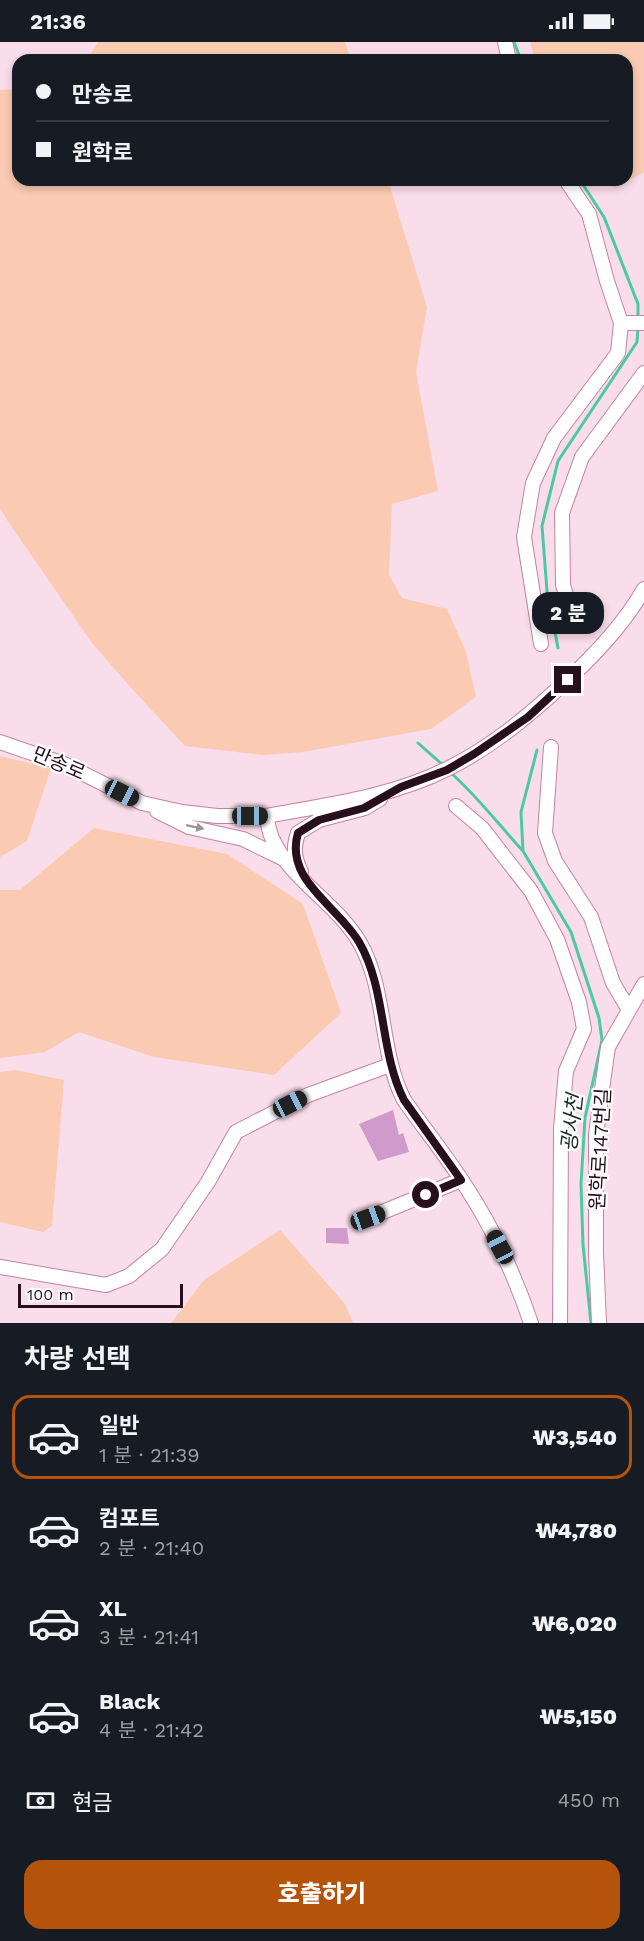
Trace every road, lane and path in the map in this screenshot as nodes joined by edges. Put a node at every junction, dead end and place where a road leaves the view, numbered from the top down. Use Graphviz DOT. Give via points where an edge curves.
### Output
graph roads {
  1 [pos="570,186"];
  2 [pos="632,323"];
  3 [pos="644,373"];
  4 [pos="644,589"];
  5 [pos="566,595"];
  6 [pos="541,644"];
  7 [pos="0,742"];
  8 [pos="551,747"];
  9 [pos="401,787"];
  10 [pos="142,803"];
  11 [pos="456,806"];
  12 [pos="266,816"];
  13 [pos="286,861"];
  14 [pos="304,879"];
  15 [pos="644,984"];
  16 [pos="629,1010"];
  17 [pos="390,1065"];
  18 [pos="461,1180"];
  19 [pos="368,1218"];
  20 [pos="0,1267"];
  21 [pos="531,1323"];
  22 [pos="560,1323"];
  23 [pos="600,1323"];
  1 -- 2 [label="street" via="589,214 607,281"];
  2 -- 6 [label="street" via="618,353 554,438 533,483 524,537"];
  3 -- 5 [label="street" via="582,457 562,513"];
  4 -- 9 [label="street" via="632,610 581,668 528,717 474,754"];
  7 -- 10 [label="street, 만송로" via="64,764"];
  8 -- 16 [label="street" via="545,833 555,861 591,916 613,983"];
  9 -- 12 [label="street, 만송로" via="362,799"];
  9 -- 14 [label="street" via="364,808 319,820 298,833 294,857"];
  10 -- 12 [label="street, 만송로" via="217,816"];
  10 -- 13 [label="street, one-way" via="181,824 243,839"];
  11 -- 22 [label="street" via="482,828 531,891 557,939 579,1002 584,1029 566,1071 561,1128"];
  12 -- 13 [label="street" via="272,838"];
  13 -- 14 [label="street"];
  14 -- 17 [label="street" via="360,943 376,988"];
  15 -- 16 [label="street, 원학로147번길"];
  16 -- 23 [label="street, 원학로147번길" via="609,1047 596,1135"];
  17 -- 18 [label="street" via="404,1100"];
  17 -- 20 [label="street" via="308,1095 236,1132 208,1182 162,1249 129,1276 106,1285"];
  18 -- 19 [label="street"];
  18 -- 21 [label="street" via="508,1263"];
}
